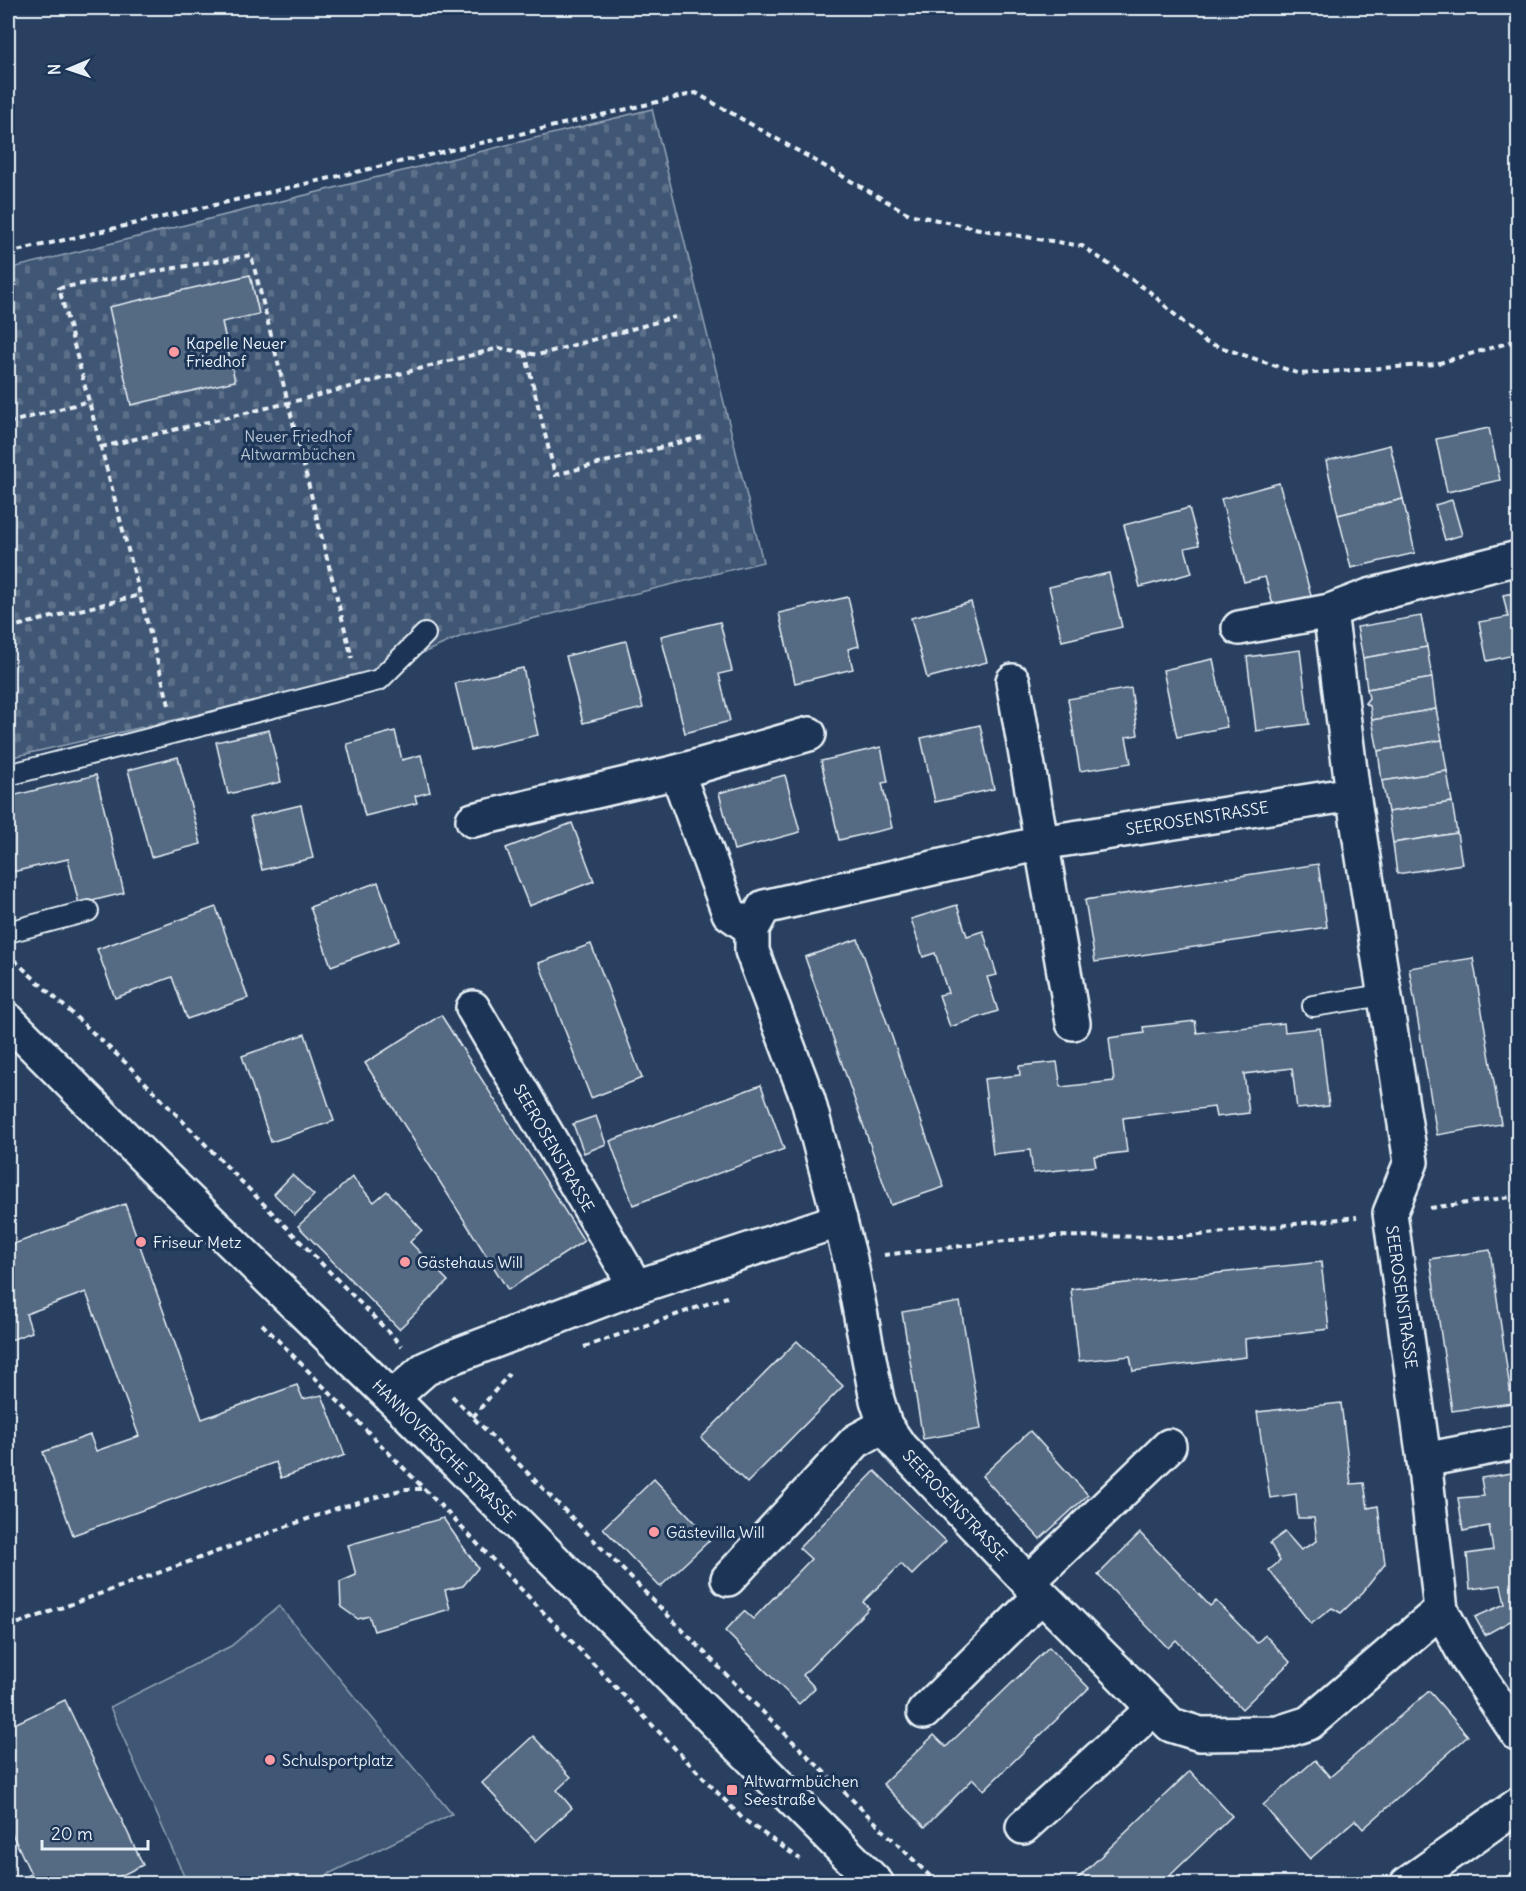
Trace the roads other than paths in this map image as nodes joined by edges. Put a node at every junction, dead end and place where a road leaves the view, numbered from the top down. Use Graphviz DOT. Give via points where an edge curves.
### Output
graph roads {
  1 [pos="1518,558"];
  2 [pos="1330,611"];
  3 [pos="1239,628"];
  4 [pos="425,634"];
  5 [pos="1013,681"];
  6 [pos="809,734"];
  7 [pos="677,772"];
  8 [pos="8,775"];
  9 [pos="1353,794"];
  10 [pos="473,820"];
  11 [pos="1041,843"];
  12 [pos="88,911"];
  13 [pos="752,929"];
  14 [pos="8,932"];
  15 [pos="1383,995"];
  16 [pos="1313,1006"];
  17 [pos="473,1008"];
  18 [pos="8,1020"];
  19 [pos="1073,1023"];
  20 [pos="840,1220"];
  21 [pos="636,1287"];
  22 [pos="392,1398"];
  23 [pos="885,1425"];
  24 [pos="1518,1442"];
  25 [pos="1169,1446"];
  26 [pos="1424,1460"];
  27 [pos="728,1579"];
  28 [pos="1035,1589"];
  29 [pos="1441,1610"];
  30 [pos="1153,1709"];
  31 [pos="924,1712"];
  32 [pos="1518,1734"];
  33 [pos="1518,1805"];
  34 [pos="1023,1827"];
  35 [pos="877,1884"];
  36 [pos="1407,1884"];
  1 -- 2 [label="street" via="1369,596"];
  2 -- 3 [label="street"];
  2 -- 9 [label="street, SEEROSENSTRASSE"];
  4 -- 8 [label="lane" via="379,680"];
  5 -- 11 [label="street"];
  6 -- 7 [label="street"];
  7 -- 10 [label="street"];
  7 -- 13 [label="street" via="729,913"];
  9 -- 11 [label="street, SEEROSENSTRASSE"];
  9 -- 15 [label="street, SEEROSENSTRASSE"];
  11 -- 13 [label="street, SEEROSENSTRASSE" via="764,907"];
  11 -- 19 [label="street"];
  12 -- 14 [label="lane"];
  13 -- 20 [label="street, SEEROSENSTRASSE" via="752,951 808,1100"];
  15 -- 16 [label="lane"];
  15 -- 26 [label="street, SEEROSENSTRASSE" via="1411,1162 1390,1213"];
  17 -- 21 [label="street, SEEROSENSTRASSE"];
  18 -- 22 [label="street, HANNOVERSCHE STRASSE"];
  20 -- 21 [label="street"];
  20 -- 23 [label="street, SEEROSENSTRASSE"];
  21 -- 22 [label="street" via="425,1369"];
  22 -- 35 [label="street, HANNOVERSCHE STRASSE"];
  23 -- 27 [label="street" via="856,1441"];
  23 -- 28 [label="street, SEEROSENSTRASSE" via="900,1447"];
  24 -- 26 [label="street"];
  25 -- 28 [label="street"];
  26 -- 29 [label="street, SEEROSENSTRASSE"];
  28 -- 30 [label="street, SEEROSENSTRASSE"];
  28 -- 31 [label="street"];
  29 -- 30 [label="street, SEEROSENSTRASSE" via="1309,1723 1278,1733 1200,1734 1171,1725"];
  29 -- 32 [label="street, SEEROSENSTRASSE" via="1466,1657"];
  30 -- 34 [label="street"];
  33 -- 36 [label="street"];
}
